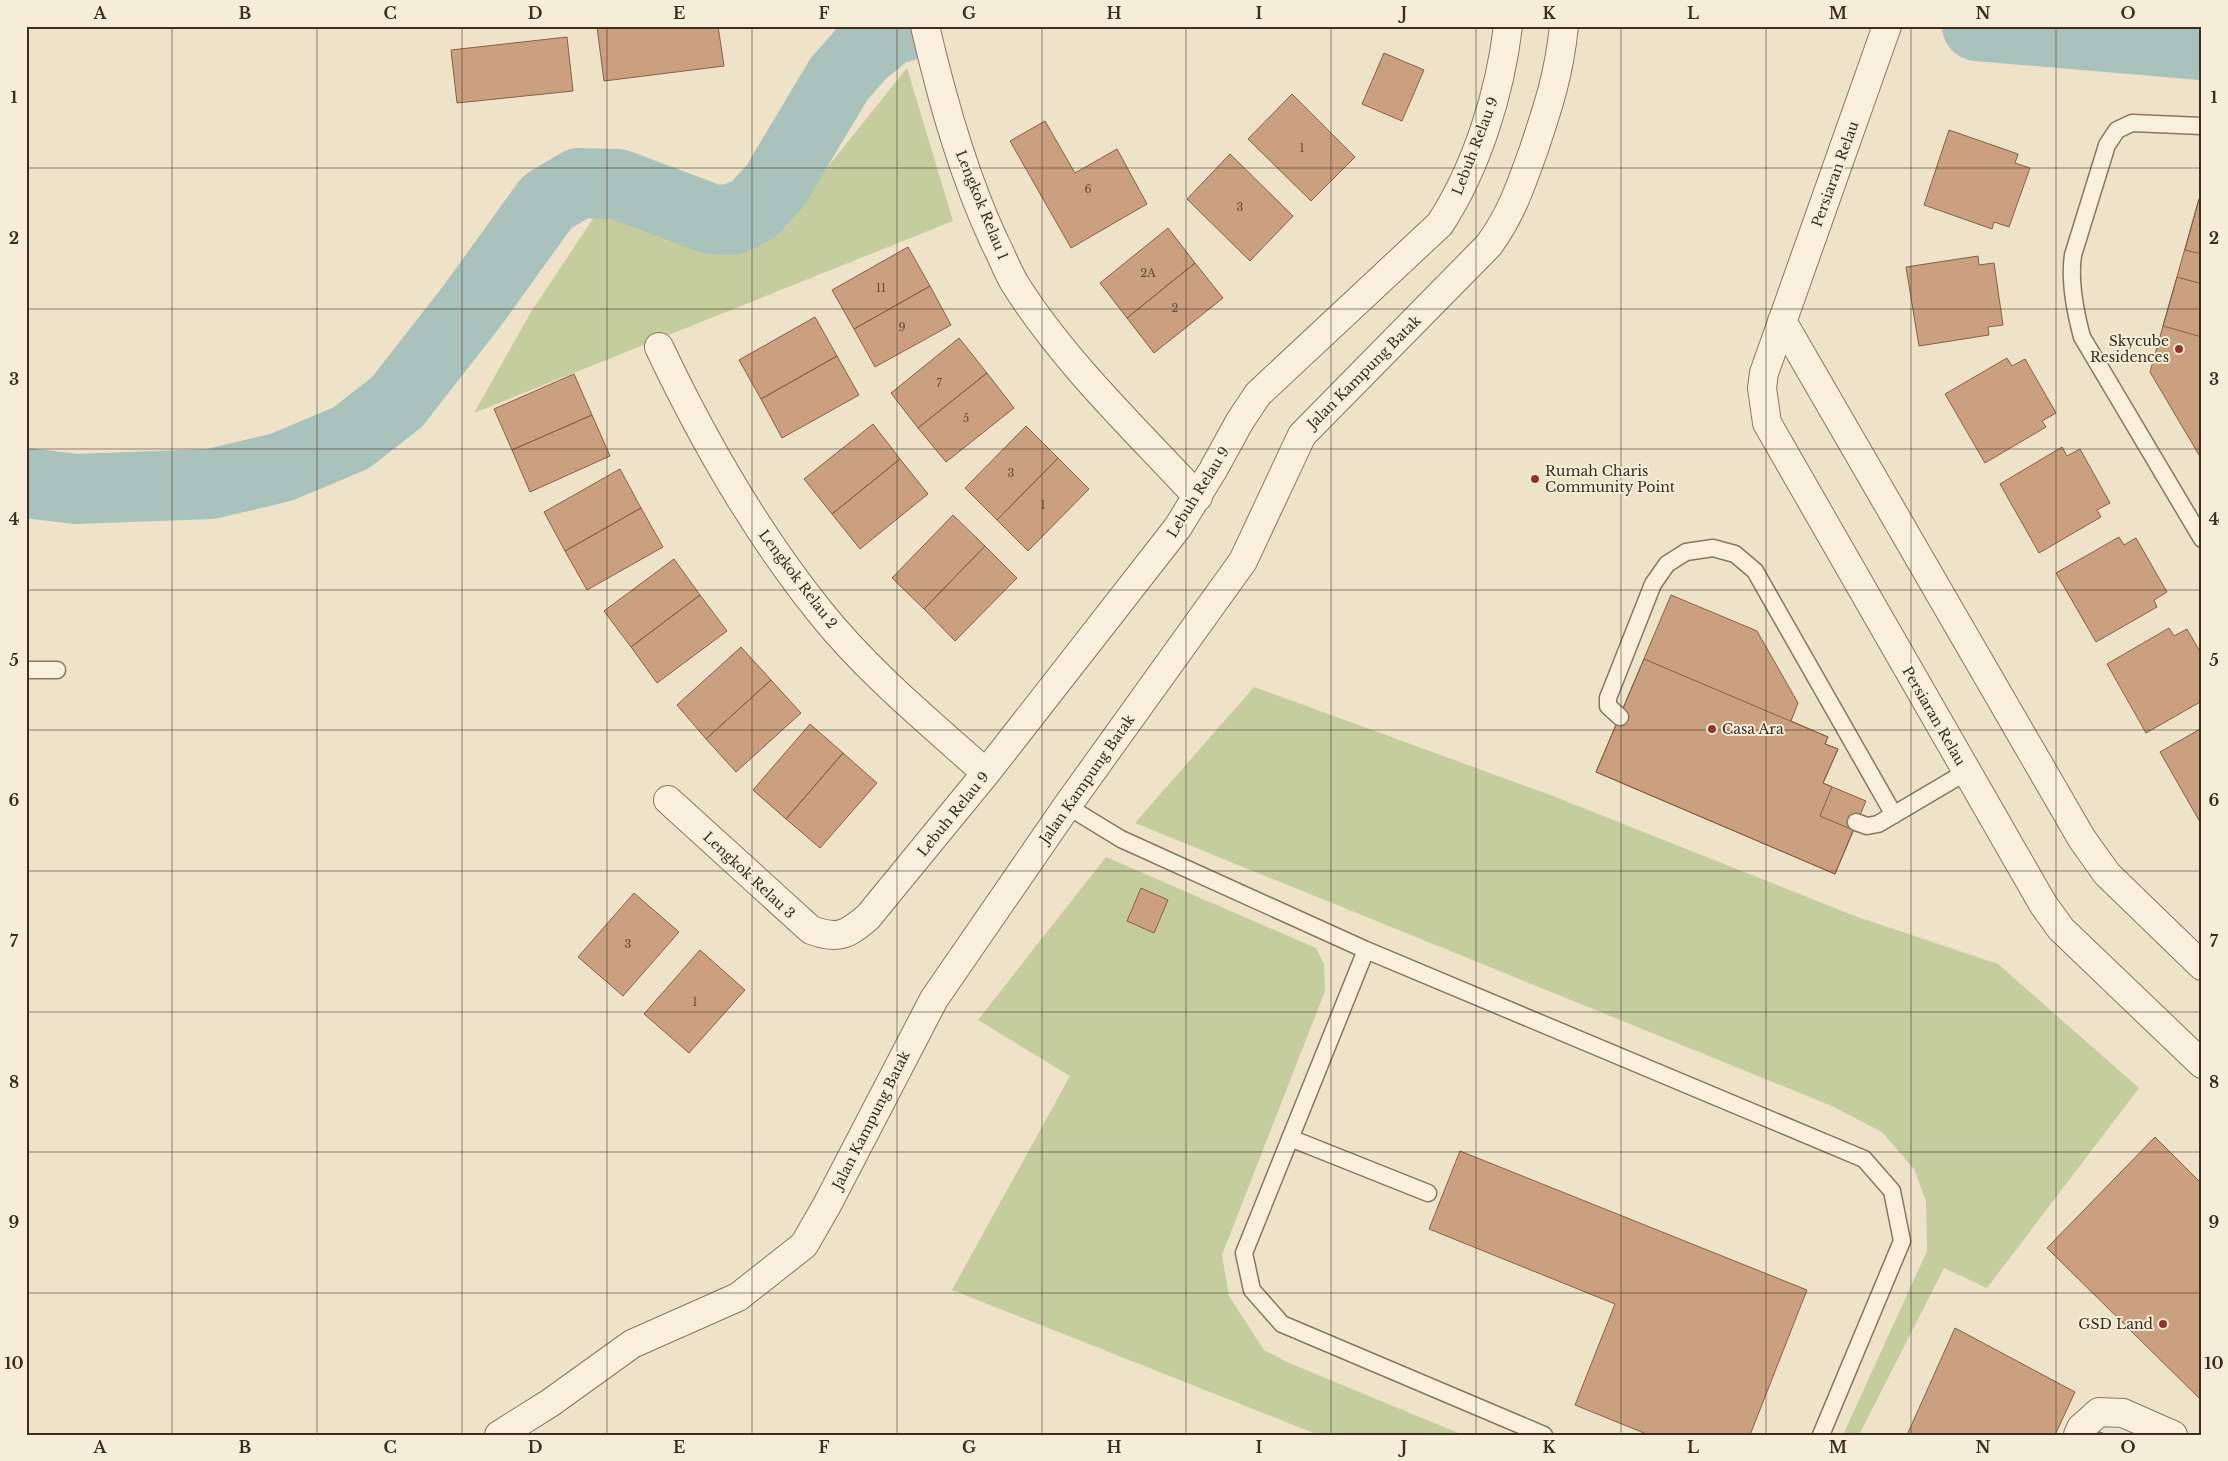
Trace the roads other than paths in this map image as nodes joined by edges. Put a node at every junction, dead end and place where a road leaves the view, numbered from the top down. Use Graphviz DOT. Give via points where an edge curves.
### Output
graph roads {
  1 [pos="1508,26"];
  2 [pos="1564,26"];
  3 [pos="1887,26"];
  4 [pos="928,38"];
  5 [pos="2202,126"];
  6 [pos="1782,321"];
  7 [pos="659,347"];
  8 [pos="1198,497"];
  9 [pos="2202,539"];
  10 [pos="26,670"];
  11 [pos="57,670"];
  12 [pos="1620,717"];
  13 [pos="1966,772"];
  14 [pos="986,773"];
  15 [pos="668,800"];
  16 [pos="1067,806"];
  17 [pos="1894,815"];
  18 [pos="1856,822"];
  19 [pos="838,936"];
  20 [pos="1366,950"];
  21 [pos="2202,966"];
  22 [pos="2202,1064"];
  23 [pos="1290,1138"];
  24 [pos="1428,1193"];
  25 [pos="499,1435"];
  26 [pos="1544,1435"];
  27 [pos="1821,1435"];
  28 [pos="2078,1435"];
  29 [pos="2173,1435"];
  1 -- 8 [label="street, Lebuh Relau 9" via="1494,97 1467,176 1440,224 1258,394"];
  2 -- 16 [label="street, Jalan Kampung Batak" via="1554,89 1515,204 1502,227 1489,246 1306,431 1244,561"];
  3 -- 6 [label="street, Persiaran Relau"];
  4 -- 8 [label="street, Lengkok Relau 1" via="962,156 985,221 1014,282 1074,364"];
  5 -- 9 [label="lane" via="2132,123 2117,130 2107,144 2073,255 2071,272 2082,337"];
  6 -- 13 [label="street, Persiaran Relau" via="1764,373 1762,388 1767,423"];
  6 -- 21 [label="street" via="2086,845 2107,874"];
  7 -- 14 [label="street, Lengkok Relau 2" via="685,401 753,520 821,613 902,697"];
  8 -- 14 [label="street, Lebuh Relau 9"];
  10 -- 11 [label="lane"];
  12 -- 17 [label="lane" via="1608,706 1608,698 1653,584 1666,564 1686,552 1713,548 1734,554 1755,571"];
  13 -- 17 [label="lane"];
  13 -- 22 [label="street, Persiaran Relau" via="2061,930"];
  14 -- 19 [label="street, Lebuh Relau 9" via="868,917 852,932"];
  15 -- 19 [label="street, Lengkok Relau 3" via="800,923 824,935"];
  16 -- 20 [label="lane" via="1121,839"];
  16 -- 25 [label="street, Jalan Kampung Batak" via="934,999 804,1245 738,1297 632,1344"];
  17 -- 18 [label="lane" via="1878,824 1867,826"];
  20 -- 23 [label="lane"];
  20 -- 27 [label="lane" via="1864,1159 1892,1191 1902,1241"];
  23 -- 24 [label="lane"];
  23 -- 26 [label="lane" via="1244,1254 1252,1290 1282,1324"];
  28 -- 29 [label="street" via="2098,1412 2122,1413"];
}
